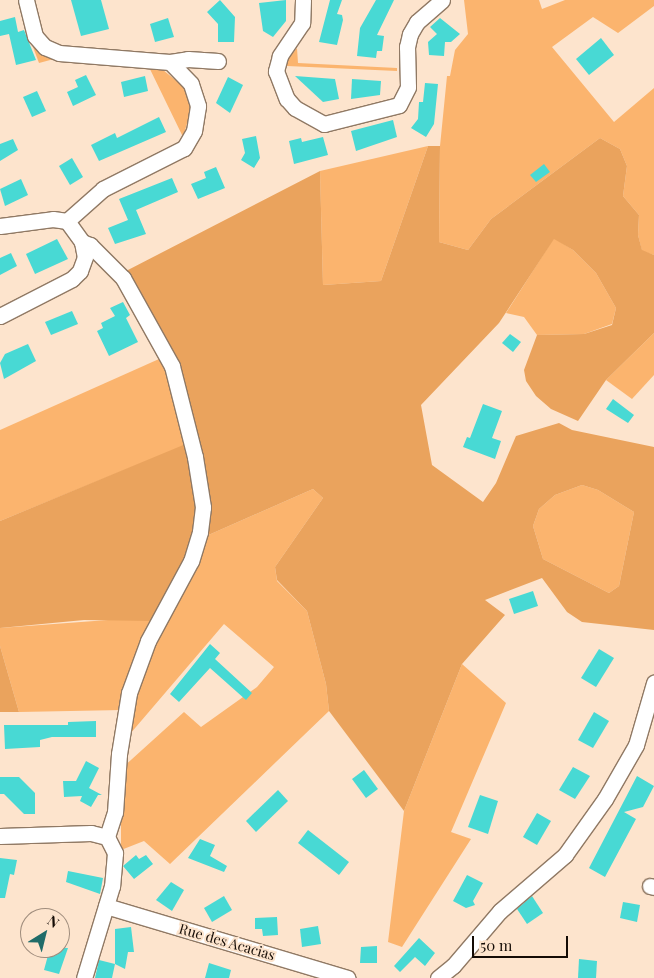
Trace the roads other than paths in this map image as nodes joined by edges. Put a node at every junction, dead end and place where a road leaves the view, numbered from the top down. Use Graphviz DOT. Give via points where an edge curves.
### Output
graph roads {
  1 [pos="26,0"];
  2 [pos="303,0"];
  3 [pos="442,0"];
  4 [pos="218,61"];
  5 [pos="170,62"];
  6 [pos="67,221"];
  7 [pos="0,226"];
  8 [pos="82,242"];
  9 [pos="0,316"];
  10 [pos="654,683"];
  11 [pos="0,836"];
  12 [pos="107,837"];
  13 [pos="106,906"];
  14 [pos="84,978"];
  15 [pos="348,978"];
  16 [pos="438,978"];
  1 -- 5 [label="street" via="35,36 52,51"];
  2 -- 3 [label="street" via="302,24 280,56 276,71 287,99 295,108 324,124 399,105 408,87 406,47 410,34 417,22"];
  4 -- 5 [label="street" via="188,59"];
  5 -- 6 [label="street" via="191,84 196,97 199,115 188,143 178,153 103,189"];
  6 -- 7 [label="street" via="53,219"];
  6 -- 8 [label="street"];
  8 -- 9 [label="street" via="84,265 72,279"];
  8 -- 12 [label="street" via="90,245 123,278 172,366 195,457 203,507 191,561 148,641 129,693 119,754 115,812"];
  10 -- 16 [label="street" via="636,745 605,799 565,855 500,911 453,966"];
  11 -- 12 [label="street" via="91,833"];
  12 -- 13 [label="street" via="115,852"];
  13 -- 14 [label="street"];
  13 -- 15 [label="street, Rue des Acacias"];
}
